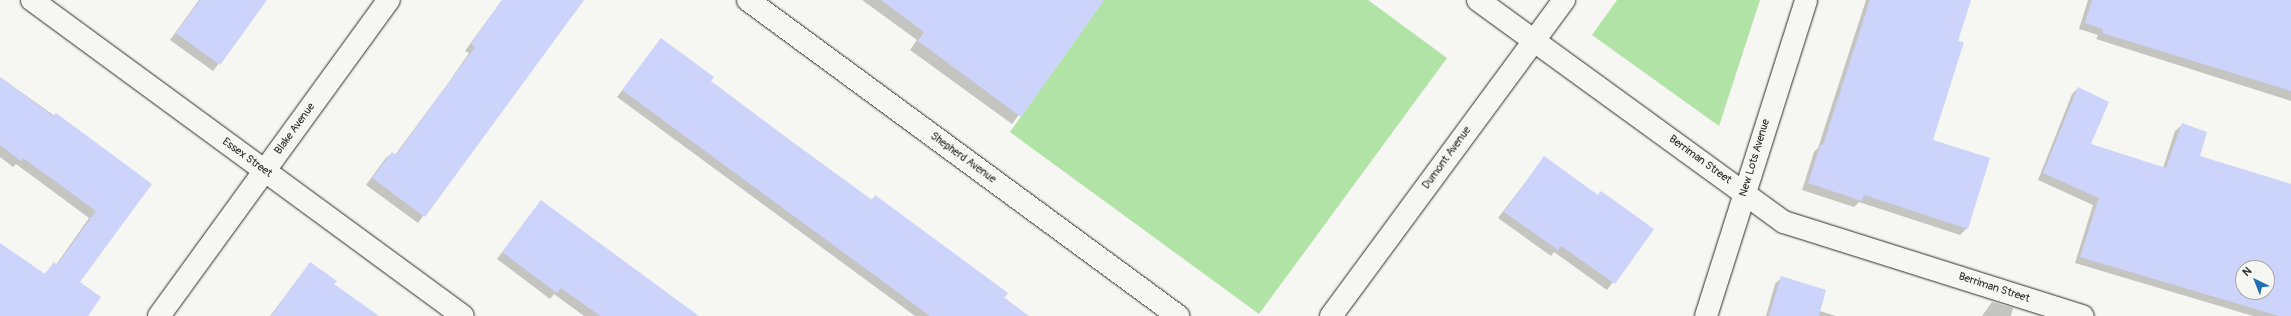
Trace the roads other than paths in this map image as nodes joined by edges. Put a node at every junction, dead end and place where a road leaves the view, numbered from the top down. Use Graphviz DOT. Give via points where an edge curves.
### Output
graph roads {
  1 [pos="32,0"];
  2 [pos="389,0"];
  3 [pos="748,0"];
  4 [pos="1478,0"];
  5 [pos="1564,0"];
  6 [pos="1806,0"];
  7 [pos="1534,41"];
  8 [pos="264,170"];
  9 [pos="1744,192"];
  10 [pos="159,316"];
  11 [pos="463,316"];
  12 [pos="1178,316"];
  13 [pos="1331,316"];
  14 [pos="1706,316"];
  15 [pos="2083,316"];
  1 -- 8 [label="street, Essex Street"];
  2 -- 8 [label="street, Blake Avenue"];
  3 -- 12 [label="street, Shepherd Avenue"];
  4 -- 7 [label="street, Berriman Street"];
  5 -- 7 [label="street, Dumont Avenue"];
  6 -- 9 [label="street, New Lots Avenue"];
  7 -- 9 [label="street, Berriman Street"];
  7 -- 13 [label="street, Dumont Avenue"];
  8 -- 10 [label="street, Blake Avenue"];
  8 -- 11 [label="street, Essex Street"];
  9 -- 14 [label="street, New Lots Avenue"];
  9 -- 15 [label="street, Berriman Street" via="1784,222"];
}
